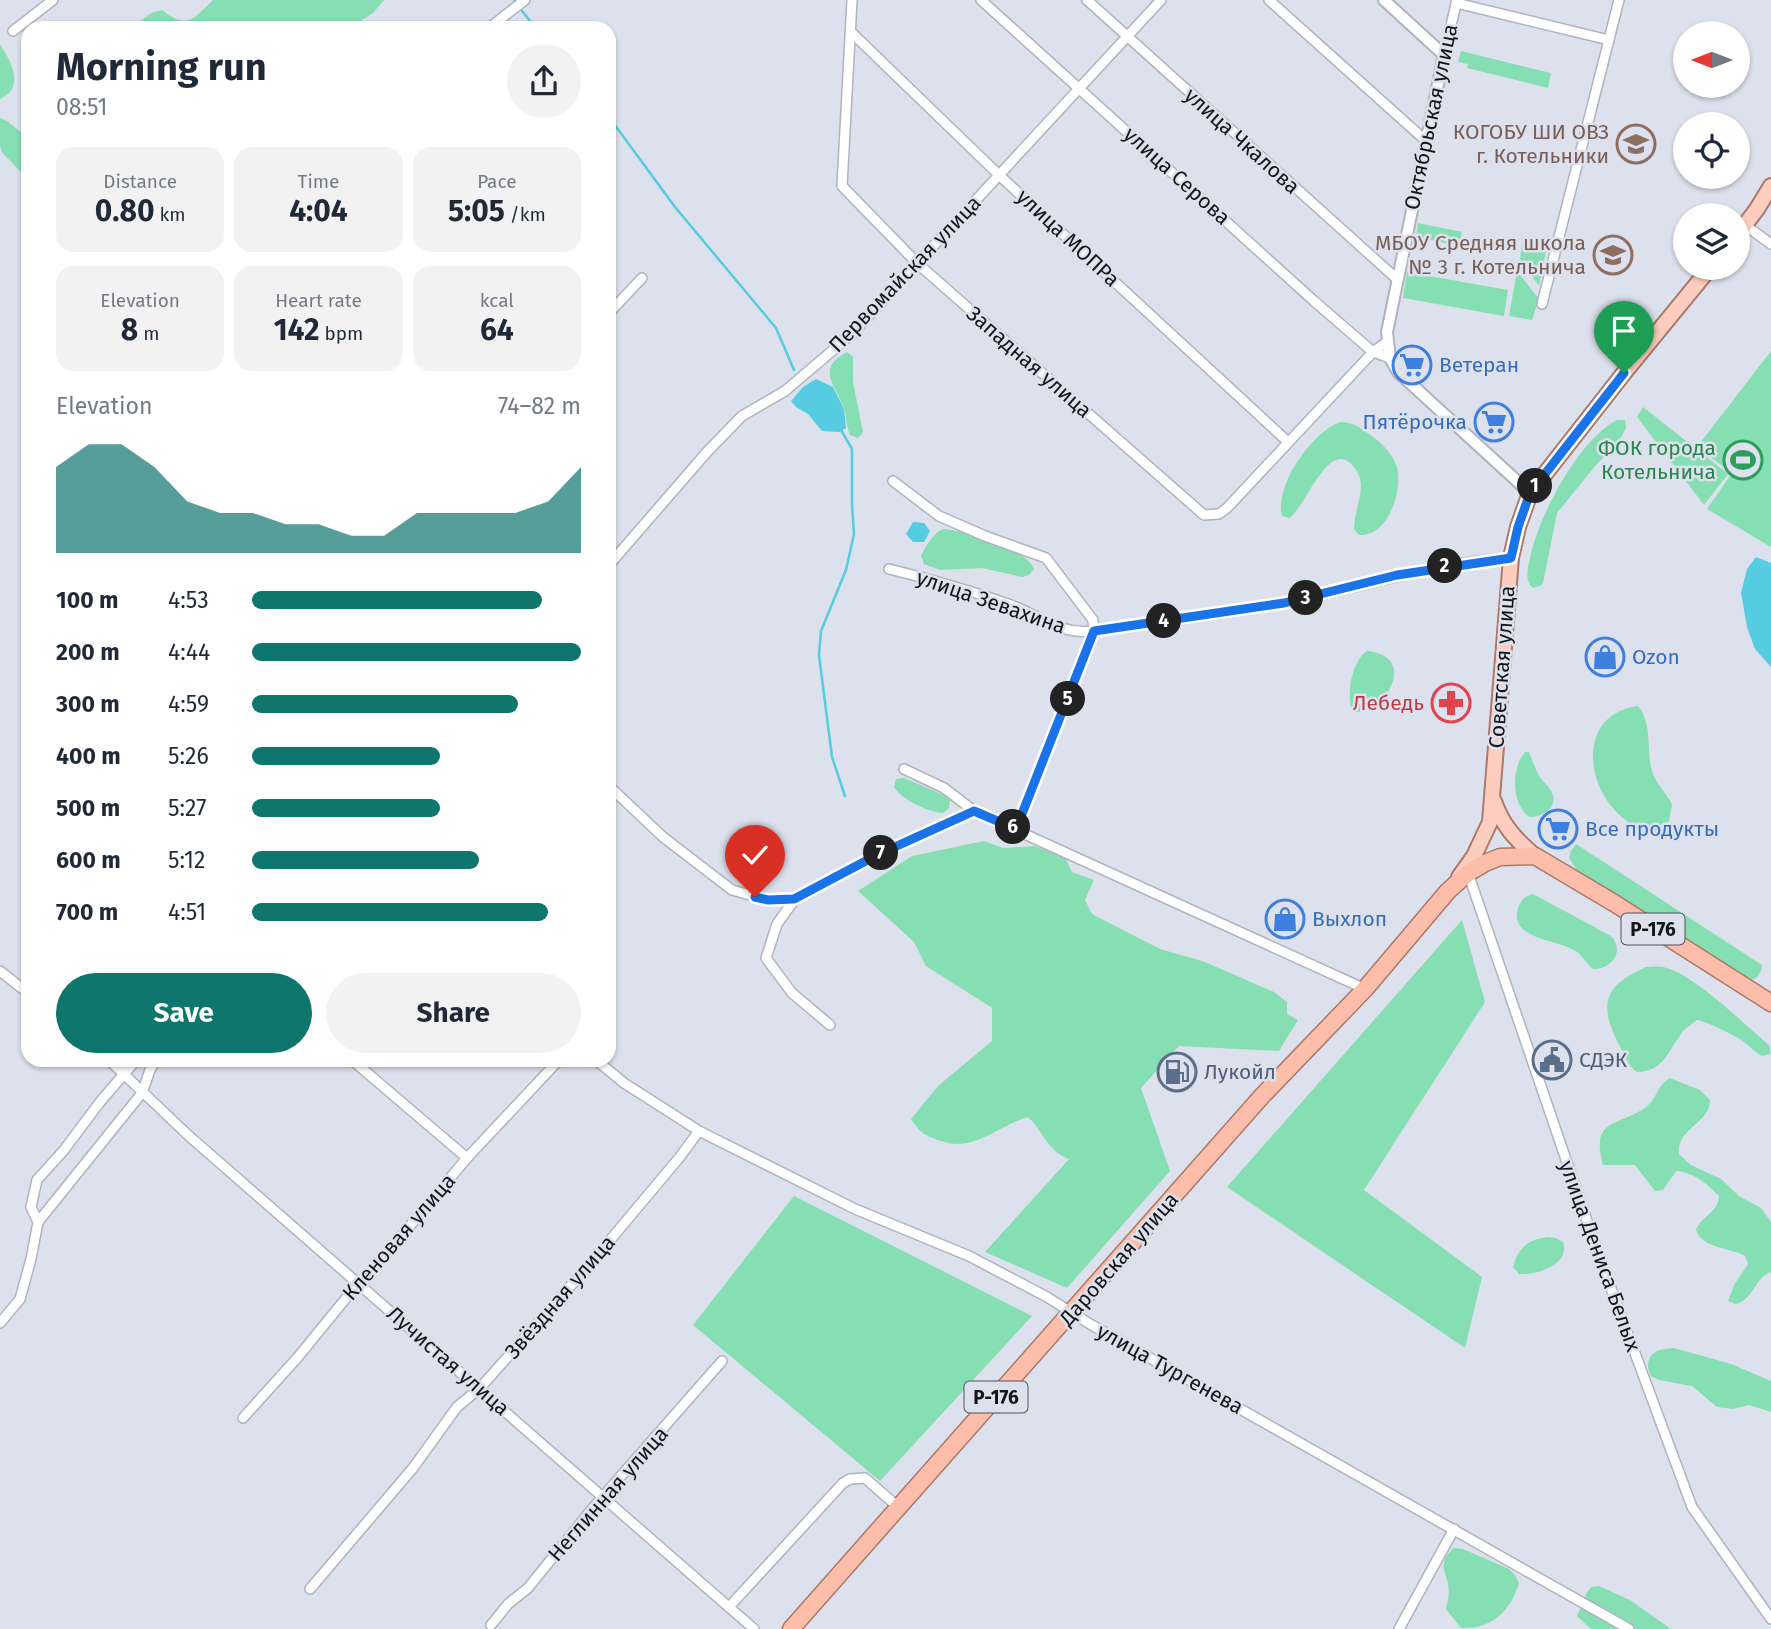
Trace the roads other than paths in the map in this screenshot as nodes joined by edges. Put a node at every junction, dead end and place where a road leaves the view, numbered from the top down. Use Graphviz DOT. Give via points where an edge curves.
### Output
graph roads {
  1 [pos="53,0"];
  2 [pos="525,0"];
  3 [pos="852,0"];
  4 [pos="981,0"];
  5 [pos="1087,0"];
  6 [pos="1161,0"];
  7 [pos="1269,0"];
  8 [pos="1384,0"];
  9 [pos="1619,0"];
  10 [pos="1457,1"];
  11 [pos="26,21"];
  12 [pos="498,21"];
  13 [pos="21,25"];
  14 [pos="13,31"];
  15 [pos="851,33"];
  16 [pos="1127,37"];
  17 [pos="1609,40"];
  18 [pos="1444,55"];
  19 [pos="1081,89"];
  20 [pos="1425,140"];
  21 [pos="999,175"];
  22 [pos="1771,186"];
  23 [pos="1750,217"];
  24 [pos="1750,233"];
  25 [pos="1771,244"];
  26 [pos="918,264"];
  27 [pos="642,278"];
  28 [pos="1398,280"];
  29 [pos="1700,280"];
  30 [pos="1542,304"];
  31 [pos="616,306"];
  32 [pos="1387,342"];
  33 [pos="1373,352"];
  34 [pos="1390,358"];
  35 [pos="1287,441"];
  36 [pos="893,481"];
  37 [pos="1530,493"];
  38 [pos="616,557"];
  39 [pos="1511,558"];
  40 [pos="888,569"];
  41 [pos="1094,631"];
  42 [pos="904,769"];
  43 [pos="616,793"];
  44 [pos="1492,796"];
  45 [pos="974,811"];
  46 [pos="1016,829"];
  47 [pos="1484,838"];
  48 [pos="1535,856"];
  49 [pos="1468,873"];
  50 [pos="1448,891"];
  51 [pos="794,899"];
  52 [pos="0,971"];
  53 [pos="21,988"];
  54 [pos="1365,989"];
  55 [pos="1771,1003"];
  56 [pos="830,1025"];
  57 [pos="115,1067"];
  58 [pos="130,1067"];
  59 [pos="151,1067"];
  60 [pos="360,1067"];
  61 [pos="552,1067"];
  62 [pos="605,1067"];
  63 [pos="123,1075"];
  64 [pos="142,1093"];
  65 [pos="699,1131"];
  66 [pos="467,1158"];
  67 [pos="38,1222"];
  68 [pos="361,1284"];
  69 [pos="1072,1313"];
  70 [pos="0,1323"];
  71 [pos="722,1361"];
  72 [pos="480,1388"];
  73 [pos="243,1418"];
  74 [pos="604,1497"];
  75 [pos="898,1507"];
  76 [pos="1454,1529"];
  77 [pos="310,1590"];
  78 [pos="729,1607"];
  79 [pos="1771,1619"];
  80 [pos="491,1625"];
  81 [pos="754,1629"];
  82 [pos="791,1629"];
  83 [pos="1399,1629"];
  84 [pos="1629,1629"];
  1 -- 11 [label="street"];
  2 -- 12 [label="street"];
  3 -- 15 [label="street"];
  4 -- 19 [label="street, улица Серова"];
  5 -- 16 [label="street, улица Чкалова"];
  6 -- 16 [label="street, Первомайская улица"];
  7 -- 20 [label="street"];
  8 -- 18 [label="street"];
  9 -- 17 [label="street"];
  10 -- 17 [label="street"];
  10 -- 18 [label="street, Октябрьская улица"];
  13 -- 14 [label="street"];
  15 -- 21 [label="street, улица МОПРа"];
  15 -- 26 [label="street, Западная улица" via="842,186"];
  16 -- 19 [label="street, Первомайская улица"];
  16 -- 28 [label="street, улица Чкалова"];
  17 -- 30 [label="street"];
  18 -- 20 [label="street, Октябрьская улица"];
  19 -- 21 [label="street, Первомайская улица"];
  19 -- 33 [label="street, улица Серова"];
  20 -- 28 [label="street, Октябрьская улица"];
  21 -- 26 [label="street, Первомайская улица"];
  21 -- 35 [label="street, улица МОПРа"];
  22 -- 23 [label="main road"];
  24 -- 25 [label="street"];
  26 -- 35 [label="street, Западная улица" via="1203,515 1227,508"];
  26 -- 38 [label="street, Первомайская улица" via="834,351 785,391 741,416"];
  27 -- 31 [label="street"];
  28 -- 32 [label="street, Октябрьская улица"];
  29 -- 37 [label="main road, Советская улица"];
  32 -- 33 [label="street"];
  32 -- 34 [label="street, Октябрьская улица"];
  33 -- 34 [label="street"];
  33 -- 35 [label="street"];
  34 -- 37 [label="street" via="1398,372"];
  36 -- 41 [label="street, улица Зевахина" via="939,516 1046,558 1093,620"];
  37 -- 39 [label="main road, Советская улица"];
  39 -- 41 [label="street, улица Зевахина" via="1397,575 1284,603"];
  39 -- 44 [label="main road, Советская улица"];
  40 -- 41 [label="street, улица Зевахина" via="1011,604 1057,629"];
  41 -- 46 [label="street, улица Зевахина"];
  42 -- 45 [label="street" via="944,788"];
  43 -- 51 [label="street" via="663,837 732,890 768,900"];
  44 -- 47 [label="main road, Советская улица"];
  44 -- 48 [label="main road, Советская улица" via="1508,832"];
  45 -- 46 [label="street"];
  45 -- 51 [label="street"];
  46 -- 54 [label="street"];
  47 -- 50 [label="main road, Даровская улица"];
  48 -- 49 [label="highway, Даровская улица / Р-176" via="1500,857"];
  48 -- 55 [label="highway, Р-176"];
  49 -- 50 [label="highway, Даровская улица / Р-176"];
  49 -- 79 [label="street, улица Дениса Белых" via="1599,1256 1692,1507"];
  50 -- 54 [label="highway, Даровская улица / Р-176"];
  51 -- 56 [label="street" via="777,925 766,958 792,993"];
  52 -- 53 [label="street"];
  54 -- 69 [label="highway, Даровская улица / Р-176" via="1262,1096"];
  57 -- 63 [label="street, Лучистая улица"];
  58 -- 63 [label="street"];
  59 -- 64 [label="street"];
  60 -- 66 [label="street"];
  61 -- 66 [label="street, Кленовая улица"];
  62 -- 65 [label="street, улица Тургенева"];
  63 -- 64 [label="street, Лучистая улица"];
  63 -- 67 [label="street" via="37,1180 31,1207"];
  64 -- 67 [label="street"];
  64 -- 68 [label="street, Лучистая улица"];
  65 -- 69 [label="street, улица Тургенева" via="855,1209 969,1256"];
  65 -- 72 [label="street, Звёздная улица"];
  66 -- 68 [label="street, Кленовая улица"];
  67 -- 70 [label="street" via="20,1299"];
  68 -- 72 [label="street, Лучистая улица"];
  68 -- 73 [label="street, Кленовая улица"];
  69 -- 75 [label="highway, Даровская улица / Р-176"];
  69 -- 76 [label="street, улица Тургенева"];
  71 -- 74 [label="street, Неглинная улица"];
  72 -- 74 [label="street, Лучистая улица"];
  72 -- 77 [label="street, Звёздная улица" via="457,1407 413,1468"];
  74 -- 78 [label="street, Лучистая улица"];
  74 -- 80 [label="street, Неглинная улица"];
  75 -- 78 [label="street" via="870,1480 843,1483"];
  75 -- 82 [label="highway, Даровская улица / Р-176"];
  76 -- 83 [label="street"];
  76 -- 84 [label="street, улица Тургенева"];
  78 -- 81 [label="street, Лучистая улица"];
}
